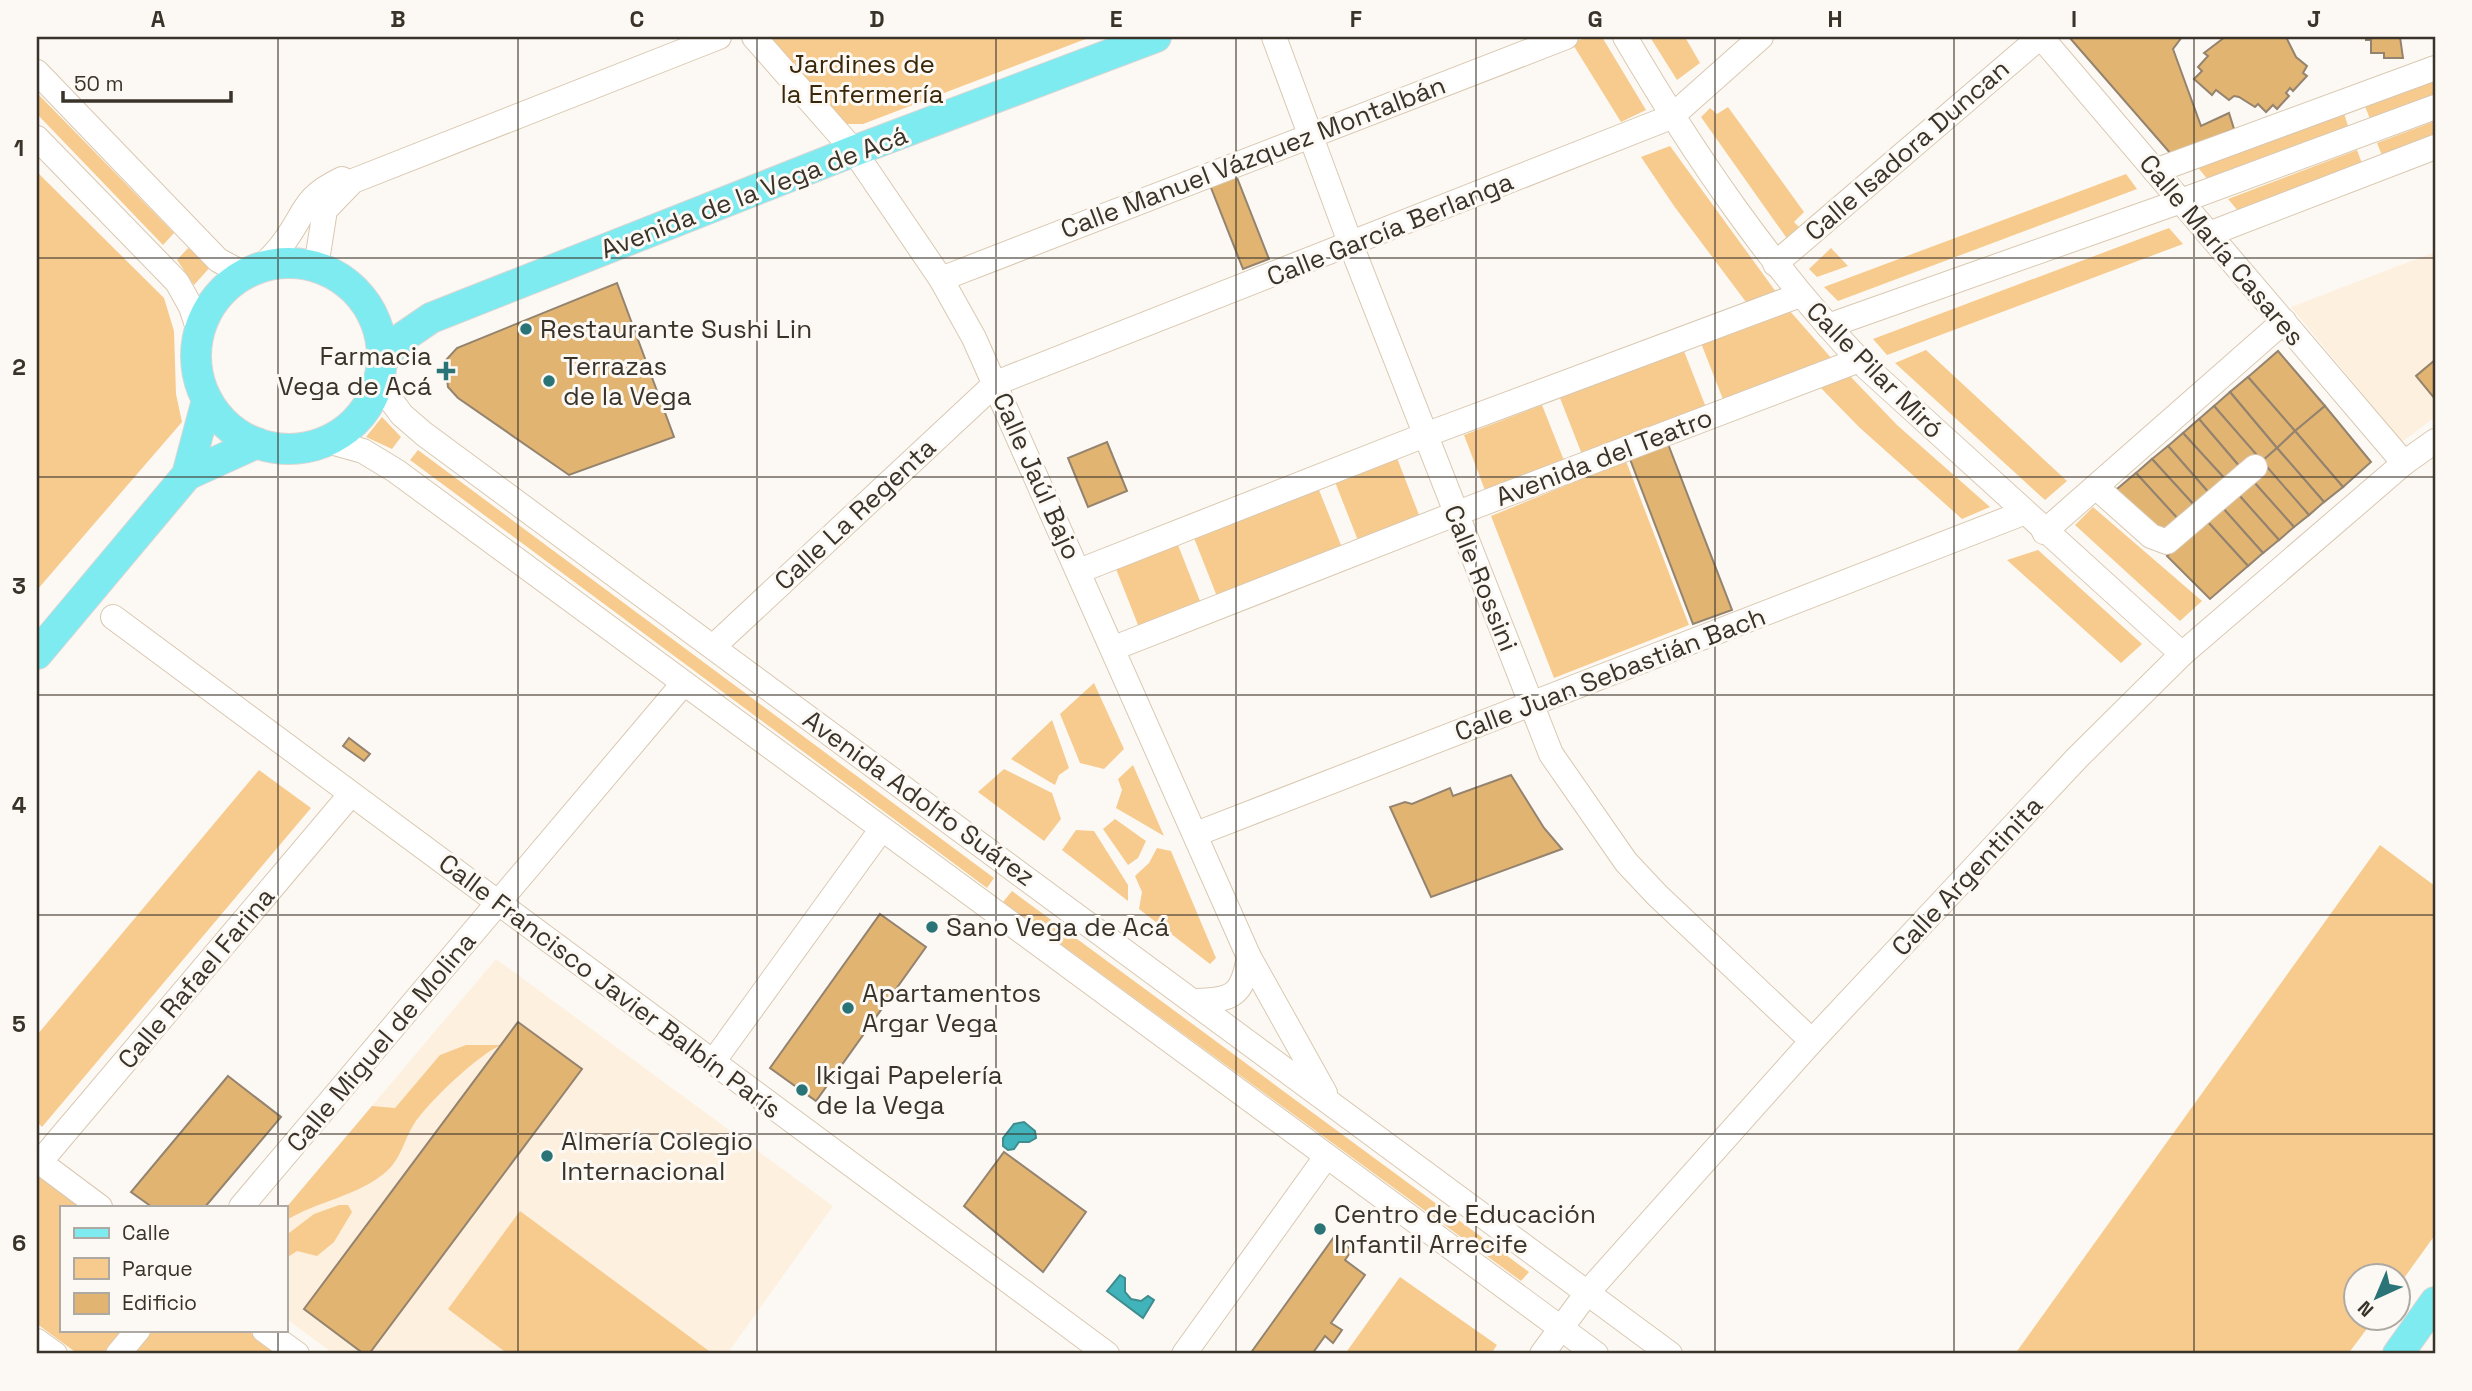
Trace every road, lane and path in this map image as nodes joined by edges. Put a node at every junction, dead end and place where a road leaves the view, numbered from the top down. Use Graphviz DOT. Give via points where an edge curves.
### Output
graph roads {
  1 [pos="719,37"];
  2 [pos="754,37"];
  3 [pos="1156,37"];
  4 [pos="1275,37"];
  5 [pos="1566,37"];
  6 [pos="1625,37"];
  7 [pos="1761,37"];
  8 [pos="2040,37"];
  9 [pos="2435,68"];
  10 [pos="37,72"];
  11 [pos="2435,107"];
  12 [pos="1671,117"];
  13 [pos="1312,134"];
  14 [pos="37,138"];
  15 [pos="2435,147"];
  16 [pos="854,151"];
  17 [pos="2155,171"];
  18 [pos="353,181"];
  19 [pos="2181,201"];
  20 [pos="2209,233"];
  21 [pos="1352,245"];
  22 [pos="1775,264"];
  23 [pos="316,267"];
  24 [pos="253,270"];
  25 [pos="941,279"];
  26 [pos="1800,295"];
  27 [pos="365,302"];
  28 [pos="431,318"];
  29 [pos="2284,321"];
  30 [pos="1828,326"];
  31 [pos="199,331"];
  32 [pos="1859,360"];
  33 [pos="380,373"];
  34 [pos="996,383"];
  35 [pos="207,400"];
  36 [pos="1425,435"];
  37 [pos="327,441"];
  38 [pos="2435,441"];
  39 [pos="257,443"];
  40 [pos="2404,463"];
  41 [pos="2255,467"];
  42 [pos="187,475"];
  43 [pos="2096,487"];
  44 [pos="1455,513"];
  45 [pos="2023,513"];
  46 [pos="2044,532"];
  47 [pos="1079,571"];
  48 [pos="113,617"];
  49 [pos="713,646"];
  50 [pos="1114,648"];
  51 [pos="37,654"];
  52 [pos="2182,654"];
  53 [pos="683,684"];
  54 [pos="1532,704"];
  55 [pos="351,794"];
  56 [pos="881,830"];
  57 [pos="1196,834"];
  58 [pos="499,903"];
  59 [pos="1249,957"];
  60 [pos="1195,1001"];
  61 [pos="1812,1041"];
  62 [pos="713,1062"];
  63 [pos="1329,1100"];
  64 [pos="1326,1157"];
  65 [pos="38,1161"];
  66 [pos="99,1206"];
  67 [pos="242,1206"];
  68 [pos="1587,1293"];
  69 [pos="2435,1302"];
  70 [pos="1561,1328"];
  71 [pos="136,1332"];
  72 [pos="267,1332"];
  73 [pos="37,1341"];
  74 [pos="55,1354"];
  75 [pos="118,1354"];
  76 [pos="297,1354"];
  77 [pos="1107,1354"];
  78 [pos="1184,1354"];
  79 [pos="1542,1354"];
  80 [pos="1596,1354"];
  81 [pos="1670,1354"];
  82 [pos="2398,1354"];
  1 -- 18 [label="street"];
  2 -- 16 [label="street, Calle Jaúl Bajo"];
  3 -- 16 [label="main road, Avenida de la Vega de Acá"];
  4 -- 13 [label="street, Calle Rossini"];
  5 -- 13 [label="street, Calle Manuel Vázquez Montalbán"];
  6 -- 12 [label="street, Calle Pilar Miró"];
  7 -- 12 [label="street, Calle García Berlanga"];
  8 -- 17 [label="street, Calle María Casares"];
  8 -- 22 [label="street, Calle Isadora Duncan"];
  9 -- 17 [label="street"];
  10 -- 24 [label="street" via="218,260"];
  11 -- 19 [label="street"];
  12 -- 21 [label="street, Calle García Berlanga"];
  12 -- 22 [label="street, Calle Pilar Miró"];
  13 -- 21 [label="street, Calle Rossini"];
  13 -- 25 [label="street, Calle Manuel Vázquez Montalbán"];
  14 -- 31 [label="street" via="177,282"];
  15 -- 20 [label="street"];
  16 -- 25 [label="street, Calle Jaúl Bajo"];
  16 -- 28 [label="main road, Avenida de la Vega de Acá"];
  17 -- 19 [label="street, Calle María Casares"];
  18 -- 23 [label="street" via="325,210"];
  18 -- 24 [label="street" via="342,179 322,188 307,202 284,243"];
  19 -- 20 [label="street, Calle María Casares"];
  19 -- 30 [label="street"];
  20 -- 29 [label="street, Calle María Casares"];
  21 -- 34 [label="street, Calle García Berlanga"];
  21 -- 36 [label="street, Calle Rossini"];
  22 -- 26 [label="street, Calle Pilar Miró"];
  23 -- 24 [label="main road" via="288,262"];
  23 -- 27 [label="main road" via="343,281"];
  24 -- 31 [label="main road" via="216,298"];
  25 -- 34 [label="street, Calle Jaúl Bajo"];
  26 -- 30 [label="street, Calle Pilar Miró"];
  26 -- 36 [label="street"];
  27 -- 28 [label="main road, Avenida de la Vega de Acá" via="388,315"];
  27 -- 33 [label="main road" via="379,331"];
  28 -- 33 [label="main road, Avenida de la Vega de Acá" via="396,342"];
  29 -- 40 [label="street, Calle María Casares"];
  29 -- 43 [label="street"];
  30 -- 32 [label="street, Calle Pilar Miró"];
  31 -- 35 [label="main road" via="197,366"];
  32 -- 44 [label="street, Avenida del Teatro"];
  32 -- 45 [label="street, Calle Pilar Miró"];
  33 -- 37 [label="main road" via="368,405 353,424"];
  33 -- 49 [label="street, Avenida Adolfo Suárez" via="402,415 424,434"];
  34 -- 47 [label="street, Calle Jaúl Bajo"];
  34 -- 49 [label="street, Calle La Regenta"];
  35 -- 39 [label="main road" via="228,426"];
  35 -- 42 [label="main road"];
  36 -- 44 [label="street, Calle Rossini"];
  36 -- 47 [label="street"];
  37 -- 39 [label="main road" via="293,449"];
  37 -- 53 [label="street, Avenida Adolfo Suárez" via="363,451 396,471"];
  38 -- 40 [label="street, Calle Argentinita"];
  39 -- 42 [label="main road"];
  40 -- 52 [label="street, Calle Argentinita"];
  41 -- 43 [label="street" via="2167,542 2151,536"];
  42 -- 51 [label="main road"];
  43 -- 46 [label="street"];
  44 -- 50 [label="street, Avenida del Teatro"];
  44 -- 54 [label="street, Calle Rossini"];
  45 -- 46 [label="street, Calle Pilar Miró"];
  45 -- 54 [label="street, Calle Juan Sebastián Bach"];
  46 -- 52 [label="street, Calle Pilar Miró"];
  47 -- 50 [label="street, Calle Jaúl Bajo"];
  48 -- 55 [label="street, Calle Francisco Javier Balbín París"];
  49 -- 60 [label="street, Avenida Adolfo Suárez"];
  50 -- 57 [label="street, Calle Jaúl Bajo"];
  52 -- 61 [label="street, Calle Argentinita" via="2077,758"];
  53 -- 56 [label="street, Avenida Adolfo Suárez"];
  53 -- 58 [label="street, Calle Miguel de Molina"];
  54 -- 57 [label="street, Calle Juan Sebastián Bach"];
  54 -- 61 [label="street, Calle Rossini" via="1551,754 1626,862"];
  55 -- 58 [label="street, Calle Francisco Javier Balbín París"];
  55 -- 65 [label="street, Calle Rafael Farina"];
  56 -- 62 [label="street"];
  56 -- 64 [label="street, Avenida Adolfo Suárez"];
  57 -- 59 [label="street, Calle Jaúl Bajo"];
  58 -- 62 [label="street, Calle Francisco Javier Balbín París"];
  58 -- 67 [label="street, Calle Miguel de Molina"];
  59 -- 60 [label="street" via="1236,993 1223,1000"];
  59 -- 63 [label="street, Calle Jaúl Bajo"];
  60 -- 63 [label="street, Avenida Adolfo Suárez"];
  61 -- 68 [label="street, Calle Argentinita"];
  62 -- 77 [label="street, Calle Francisco Javier Balbín París"];
  63 -- 68 [label="street, Avenida Adolfo Suárez"];
  64 -- 70 [label="street, Avenida Adolfo Suárez"];
  64 -- 78 [label="street"];
  65 -- 66 [label="street"];
  68 -- 70 [label="street, Calle Argentinita"];
  68 -- 81 [label="street, Avenida Adolfo Suárez"];
  69 -- 82 [label="main road"];
  70 -- 79 [label="street, Calle Argentinita"];
  70 -- 80 [label="street, Avenida Adolfo Suárez"];
  71 -- 75 [label="street"];
  72 -- 76 [label="street"];
  73 -- 74 [label="street"];
}
